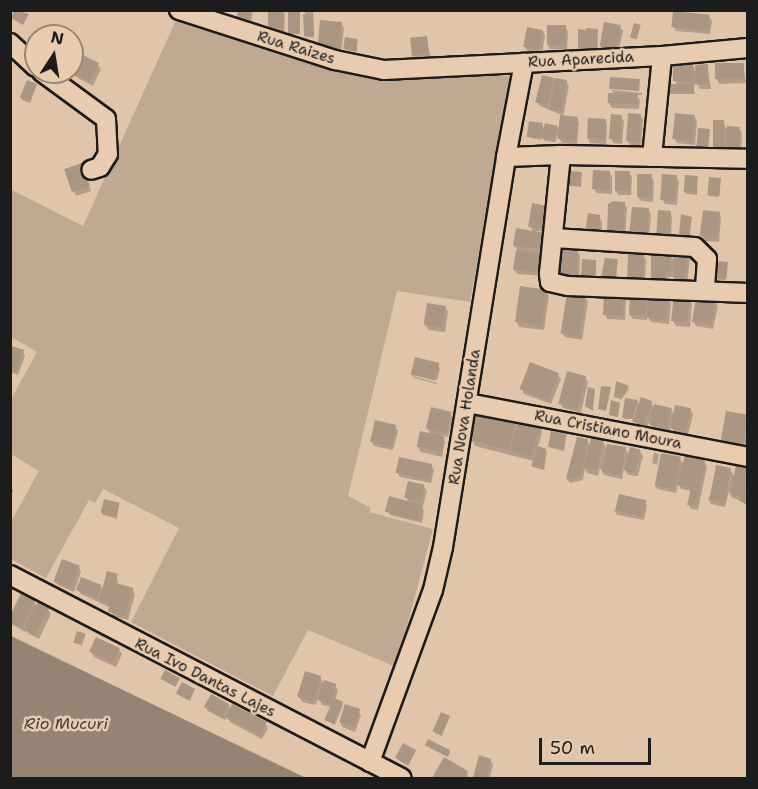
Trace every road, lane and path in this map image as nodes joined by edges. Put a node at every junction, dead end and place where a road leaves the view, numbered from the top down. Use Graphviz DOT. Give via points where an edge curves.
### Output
graph roads {
  1 [pos="179,10"];
  2 [pos="10,43"];
  3 [pos="747,48"];
  4 [pos="24,56"];
  5 [pos="662,56"];
  6 [pos="524,63"];
  7 [pos="415,70"];
  8 [pos="58,84"];
  9 [pos="561,155"];
  10 [pos="652,157"];
  11 [pos="506,158"];
  12 [pos="747,159"];
  13 [pos="91,170"];
  14 [pos="554,238"];
  15 [pos="705,290"];
  16 [pos="747,293"];
  17 [pos="468,403"];
  18 [pos="747,458"];
  19 [pos="11,489"];
  20 [pos="10,500"];
  21 [pos="10,575"];
  22 [pos="370,762"];
  23 [pos="401,778"];
  1 -- 7 [label="street, Rua Raizes" via="334,60 384,70"];
  2 -- 4 [label="street"];
  3 -- 5 [label="street, Rua Aparecida"];
  5 -- 6 [label="street, Rua Aparecida"];
  5 -- 10 [label="street"];
  6 -- 7 [label="street, Rua Aparecida"];
  6 -- 11 [label="street, Rua Nova Holanda"];
  8 -- 13 [label="street" via="106,119 108,154 100,166"];
  9 -- 10 [label="street"];
  9 -- 11 [label="street"];
  9 -- 14 [label="street"];
  10 -- 12 [label="street"];
  11 -- 17 [label="street, Rua Nova Holanda"];
  14 -- 15 [label="street" via="695,247 707,259"];
  14 -- 15 [label="street" via="549,274 552,283"];
  15 -- 16 [label="street"];
  17 -- 18 [label="street, Rua Cristiano Moura"];
  17 -- 22 [label="street, Rua Nova Holanda" via="433,590"];
  19 -- 20 [label="path"];
  21 -- 22 [label="street, Rua Ivo Dantas Lajes"];
  22 -- 23 [label="street, Rua Ivo Dantas Lajes"];
}
